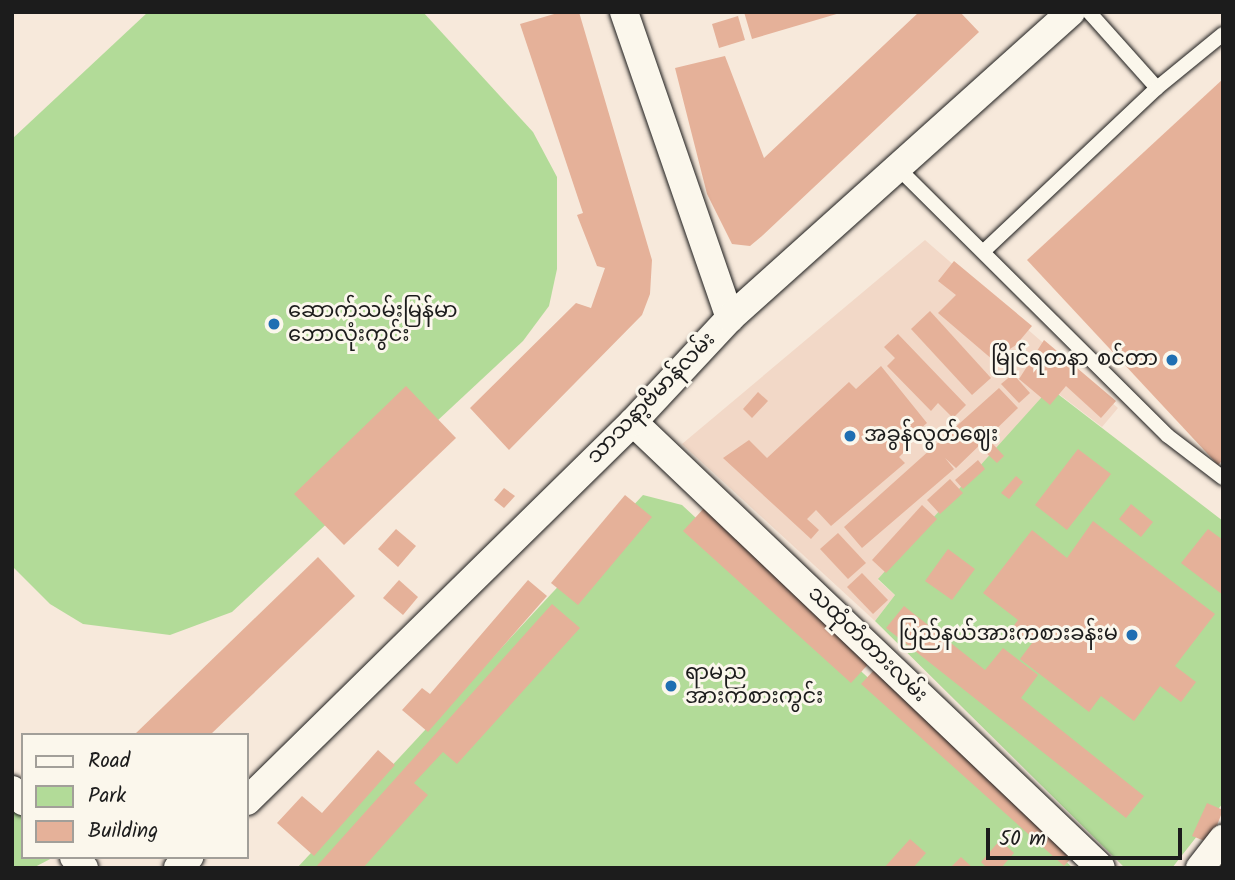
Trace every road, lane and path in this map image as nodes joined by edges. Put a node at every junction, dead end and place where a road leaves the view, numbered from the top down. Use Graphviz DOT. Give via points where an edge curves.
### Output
graph roads {
  1 [pos="624,12"];
  2 [pos="1071,12"];
  3 [pos="1089,12"];
  4 [pos="1223,34"];
  5 [pos="1157,88"];
  6 [pos="898,167"];
  7 [pos="985,250"];
  8 [pos="730,318"];
  9 [pos="633,422"];
  10 [pos="1223,478"];
  11 [pos="248,800"];
  12 [pos="1223,839"];
  13 [pos="1101,868"];
  14 [pos="1200,868"];
  1 -- 8 [label="street"];
  2 -- 6 [label="street, သာသနာ့ဗိမာန်လမ်း"];
  3 -- 5 [label="lane"];
  4 -- 5 [label="lane"];
  5 -- 7 [label="lane"];
  6 -- 7 [label="lane"];
  6 -- 8 [label="street, သာသနာ့ဗိမာန်လမ်း"];
  7 -- 10 [label="lane" via="1168,436"];
  8 -- 9 [label="street, သာသနာ့ဗိမာန်လမ်း"];
  9 -- 11 [label="street, သာသနာ့ဗိမာန်လမ်း"];
  9 -- 13 [label="street, သထုံတံတားလမ်း"];
  12 -- 14 [label="street"];
}
